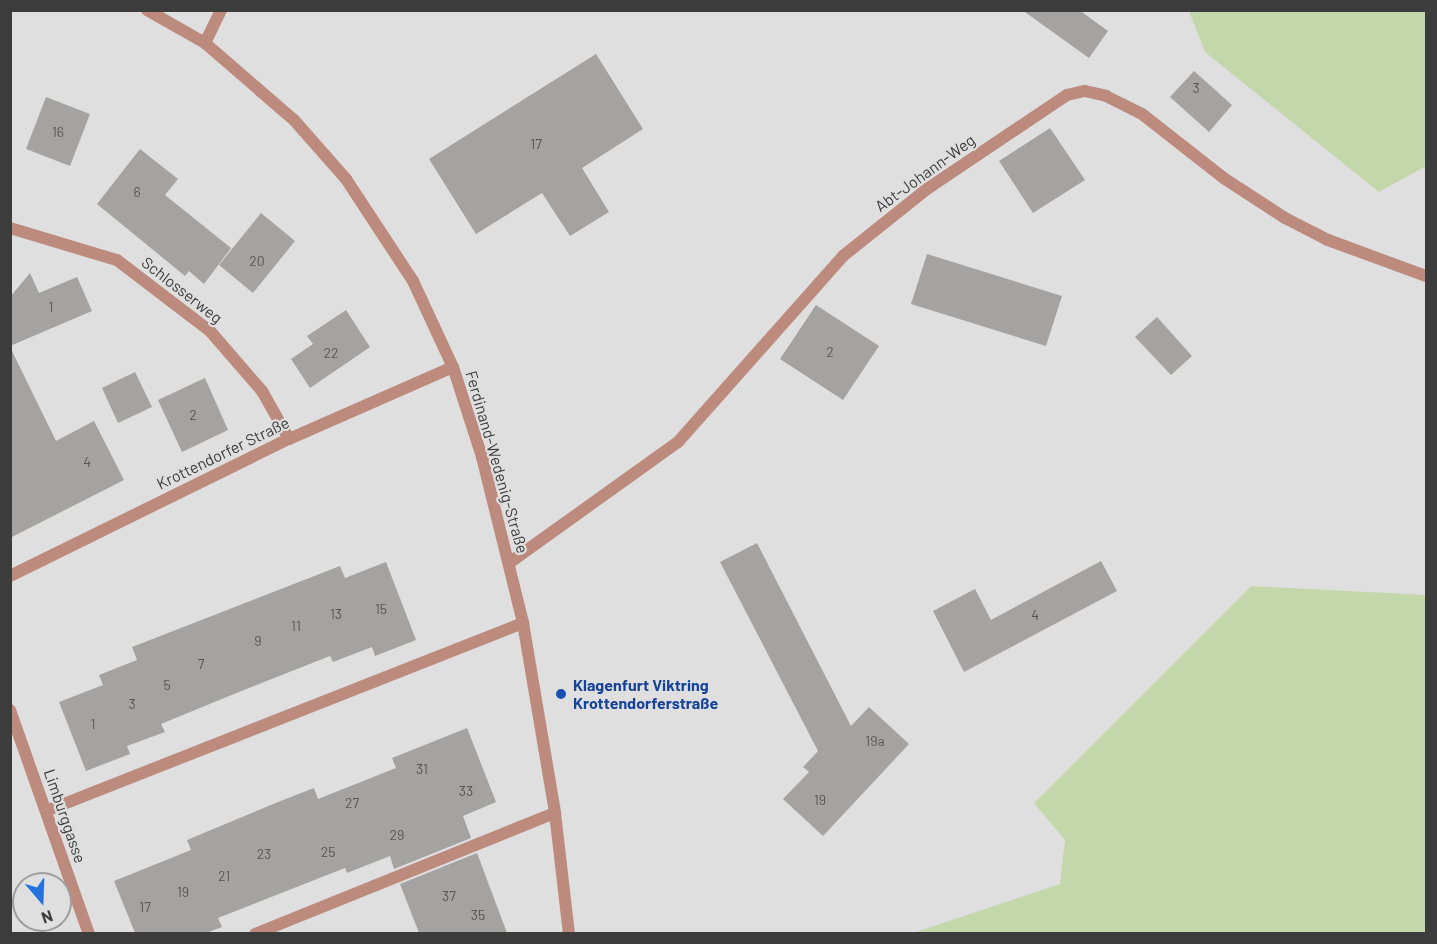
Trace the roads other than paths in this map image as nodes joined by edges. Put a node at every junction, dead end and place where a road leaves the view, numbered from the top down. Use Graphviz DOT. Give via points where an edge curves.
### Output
graph roads {
  1 [pos="147,10"];
  2 [pos="221,10"];
  3 [pos="205,43"];
  4 [pos="10,228"];
  5 [pos="1426,276"];
  6 [pos="453,367"];
  7 [pos="289,439"];
  8 [pos="509,563"];
  9 [pos="10,576"];
  10 [pos="523,623"];
  11 [pos="10,710"];
  12 [pos="46,811"];
  13 [pos="555,813"];
  14 [pos="89,933"];
  15 [pos="255,933"];
  16 [pos="569,933"];
  1 -- 3 [label="street, Ferdinand-Wedenig-Straße"];
  2 -- 3 [label="street"];
  3 -- 6 [label="street, Ferdinand-Wedenig-Straße" via="294,120 346,178 413,281"];
  4 -- 7 [label="street, Schlosserweg" via="117,260 210,331 262,391"];
  5 -- 8 [label="street, Abt-Johann-Weg" via="1328,240 1285,218 1225,179 1142,114 1106,96 1085,91 1067,95 927,189 843,256 678,442"];
  6 -- 7 [label="street, Krottendorfer Straße"];
  6 -- 8 [label="street, Ferdinand-Wedenig-Straße" via="482,457"];
  7 -- 9 [label="street, Krottendorfer Straße"];
  8 -- 10 [label="street, Ferdinand-Wedenig-Straße"];
  10 -- 12 [label="street"];
  10 -- 13 [label="street, Ferdinand-Wedenig-Straße"];
  11 -- 12 [label="street, Limburggasse"];
  12 -- 14 [label="street, Limburggasse"];
  13 -- 15 [label="street"];
  13 -- 16 [label="street, Ferdinand-Wedenig-Straße"];
}
